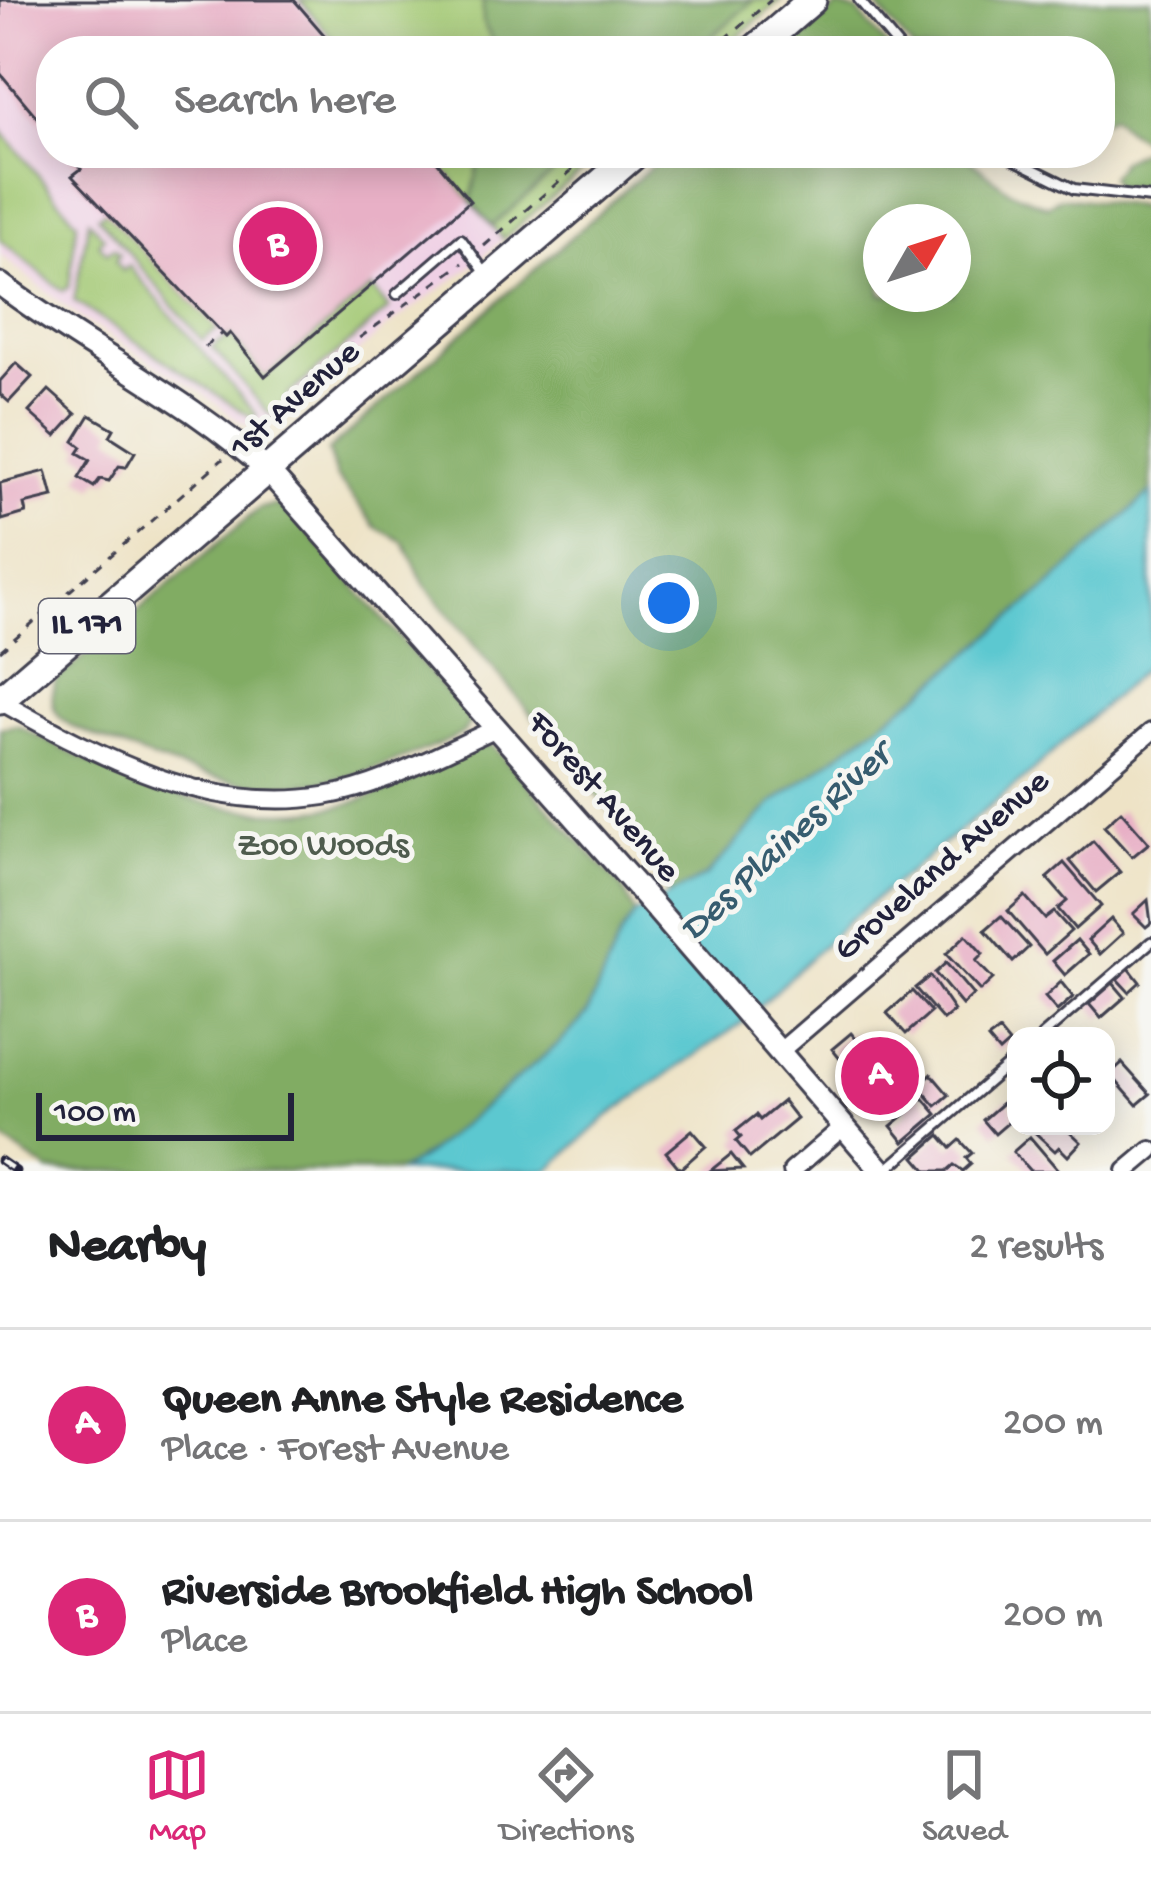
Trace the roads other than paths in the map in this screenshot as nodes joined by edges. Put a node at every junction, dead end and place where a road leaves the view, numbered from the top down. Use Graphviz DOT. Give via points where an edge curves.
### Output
graph roads {
  1 [pos="812,0"];
  2 [pos="859,0"];
  3 [pos="770,36"];
  4 [pos="889,36"];
  5 [pos="619,168"];
  6 [pos="1027,168"];
  7 [pos="1151,198"];
  8 [pos="490,280"];
  9 [pos="0,284"];
  10 [pos="397,294"];
  11 [pos="268,472"];
  12 [pos="0,700"];
  13 [pos="497,728"];
  14 [pos="1151,732"];
  15 [pos="1151,942"];
  16 [pos="1052,1027"];
  17 [pos="778,1052"];
  18 [pos="1007,1066"];
  19 [pos="843,1127"];
  20 [pos="1151,1150"];
  21 [pos="792,1171"];
  22 [pos="884,1171"];
  23 [pos="1126,1171"];
  1 -- 3 [label="main road"];
  2 -- 4 [label="lane"];
  5 -- 8 [label="main road, 1st Avenue / IL 171"];
  6 -- 7 [label="lane" via="1074,189"];
  8 -- 10 [label="lane" via="461,239"];
  8 -- 11 [label="main road, 1st Avenue / IL 171"];
  9 -- 11 [label="street, Forest Avenue" via="232,437"];
  11 -- 12 [label="main road, 1st Avenue / IL 171"];
  11 -- 13 [label="street, Forest Avenue"];
  12 -- 13 [label="street" via="86,748 174,783 272,798 324,796 380,779"];
  13 -- 17 [label="street, Forest Avenue"];
  14 -- 17 [label="street, Groveland Avenue"];
  15 -- 16 [label="lane"];
  17 -- 19 [label="street, Forest Avenue"];
  18 -- 22 [label="lane"];
  19 -- 21 [label="street"];
  19 -- 22 [label="street, Forest Avenue"];
  20 -- 23 [label="street"];
}
